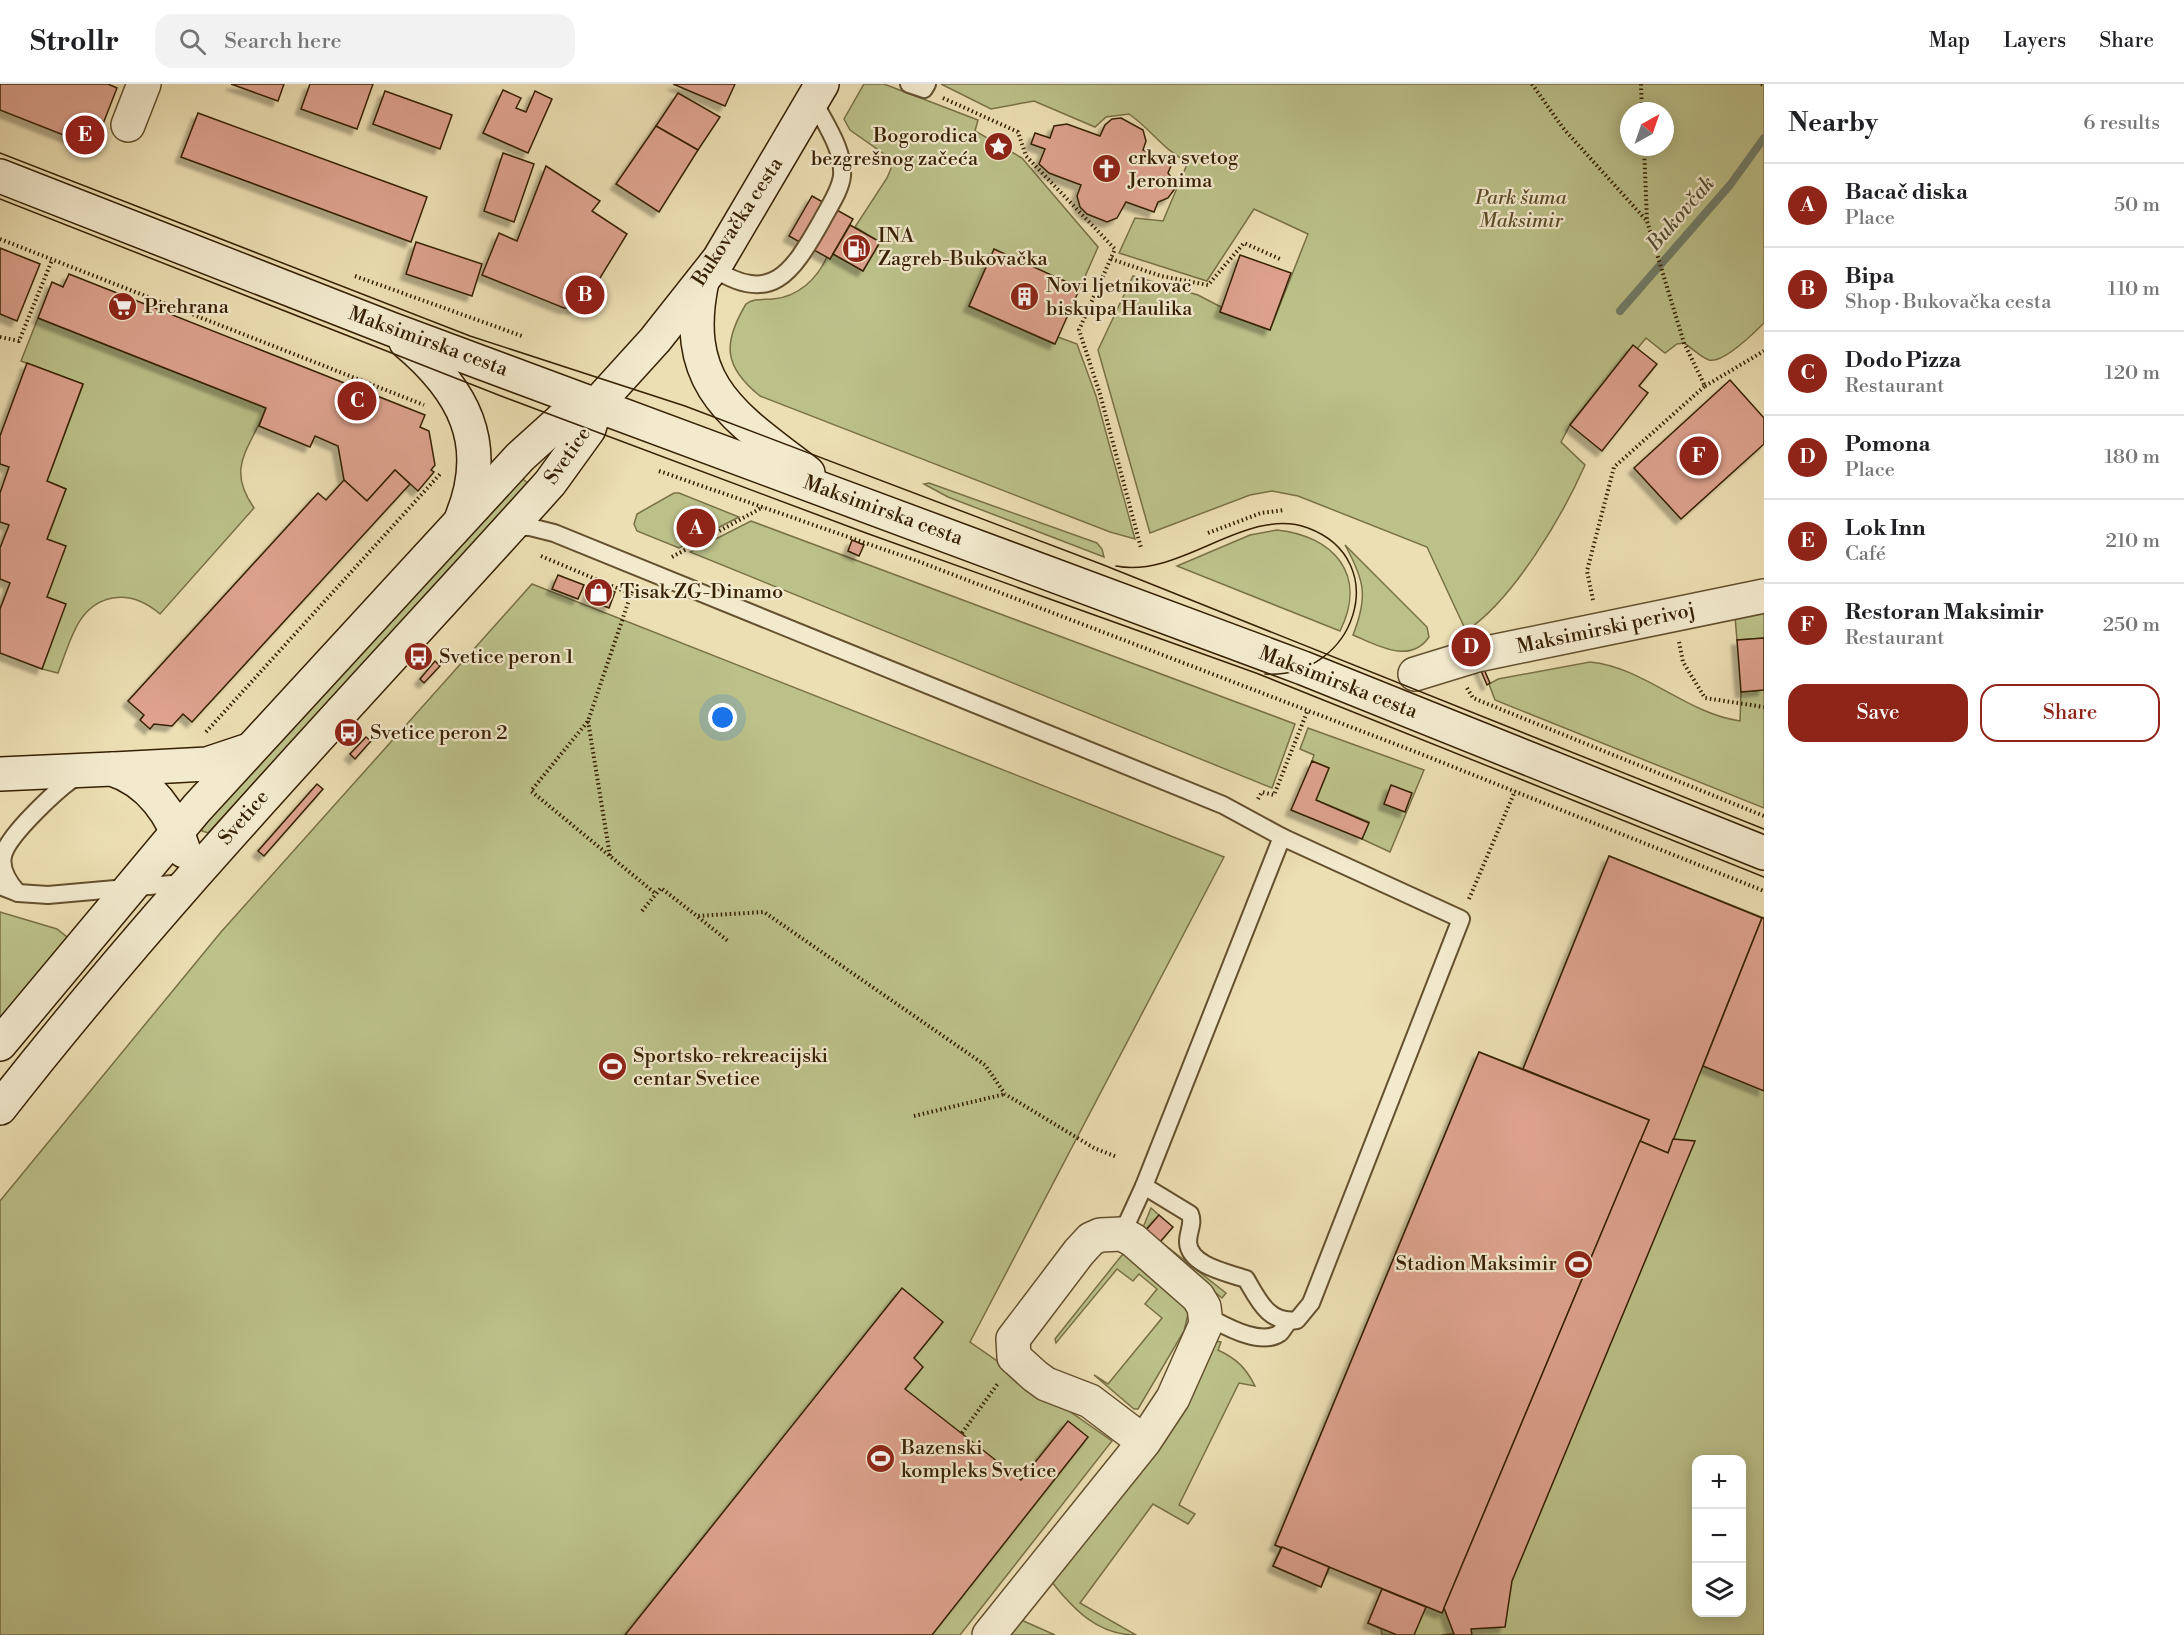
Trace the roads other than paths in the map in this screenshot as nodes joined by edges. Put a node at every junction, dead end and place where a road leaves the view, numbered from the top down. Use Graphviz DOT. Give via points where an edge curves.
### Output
graph roads {
  1 [pos="144,84"];
  2 [pos="818,92"];
  3 [pos="128,125"];
  4 [pos="0,176"];
  5 [pos="707,274"];
  6 [pos="390,329"];
  7 [pos="596,405"];
  8 [pos="839,495"];
  9 [pos="459,524"];
  10 [pos="509,527"];
  11 [pos="1764,596"];
  12 [pos="1415,674"];
  13 [pos="250,749"];
  14 [pos="100,770"];
  15 [pos="6,777"];
  16 [pos="177,831"];
  17 [pos="1282,837"];
  18 [pos="1764,853"];
  19 [pos="188,882"];
  20 [pos="0,886"];
  21 [pos="128,888"];
  22 [pos="18,893"];
  23 [pos="0,1044"];
  24 [pos="0,1108"];
  25 [pos="1144,1186"];
  26 [pos="1122,1234"];
  27 [pos="1206,1316"];
  28 [pos="1289,1321"];
  29 [pos="1144,1442"];
  30 [pos="989,1635"];
  1 -- 3 [label="main road"];
  2 -- 5 [label="main road, Bukovačka cesta"];
  2 -- 5 [label="lane" via="840,154 842,177 816,230 790,269 770,283 746,284"];
  4 -- 6 [label="main road, Maksimirska cesta"];
  5 -- 7 [label="main road, Bukovačka cesta"];
  5 -- 8 [label="main road" via="697,314 699,357 715,392 744,422"];
  6 -- 7 [label="main road, Maksimirska cesta"];
  6 -- 9 [label="main road" via="440,373 458,398 471,430 474,480"];
  7 -- 8 [label="main road, Maksimirska cesta"];
  7 -- 9 [label="main road, Svetice" via="572,413 548,429"];
  7 -- 10 [label="main road, Svetice" via="589,429 575,451"];
  8 -- 18 [label="main road, Maksimirska cesta" via="1304,668"];
  9 -- 13 [label="main road, Svetice"];
  10 -- 17 [label="lane" via="554,533 1223,806"];
  10 -- 19 [label="main road, Svetice"];
  11 -- 12 [label="main road, Maksimirski perivoj" via="1478,655"];
  13 -- 14 [label="main road" via="207,764"];
  13 -- 16 [label="main road, Svetice"];
  14 -- 15 [label="main road"];
  14 -- 16 [label="main road" via="127,774 148,790"];
  14 -- 22 [label="lane" via="71,780 45,802 7,846 2,864"];
  16 -- 19 [label="main road"];
  16 -- 21 [label="main road, Svetice"];
  17 -- 25 [label="lane"];
  17 -- 28 [label="lane" via="1461,919 1311,1303 1297,1320"];
  19 -- 21 [label="lane"];
  19 -- 24 [label="main road, Svetice"];
  20 -- 22 [label="lane"];
  21 -- 22 [label="lane" via="48,895"];
  21 -- 23 [label="main road, Svetice"];
  25 -- 26 [label="lane"];
  25 -- 28 [label="lane" via="1190,1214 1188,1246 1194,1255 1204,1264 1246,1279 1260,1305"];
  26 -- 27 [label="main road" via="1198,1297"];
  26 -- 29 [label="main road" via="1091,1239 1019,1328 1011,1346 1022,1366 1046,1384 1090,1401"];
  27 -- 28 [label="lane" via="1240,1332 1264,1337 1280,1333"];
  27 -- 29 [label="main road" via="1173,1398"];
  29 -- 30 [label="main road"];
}
